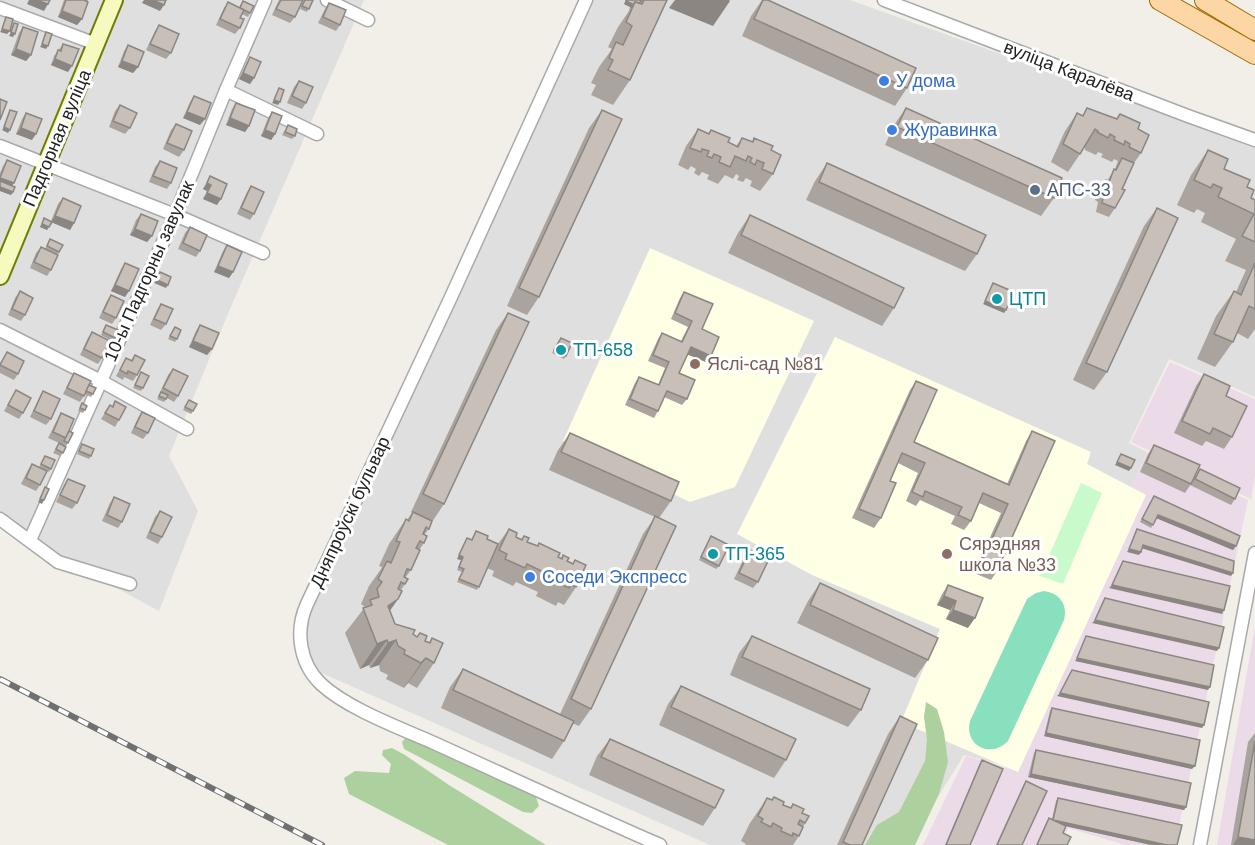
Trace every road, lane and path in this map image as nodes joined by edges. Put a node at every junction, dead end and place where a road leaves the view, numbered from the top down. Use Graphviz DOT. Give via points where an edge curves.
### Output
graph roads {
  1 [pos="114,0"];
  2 [pos="265,0"];
  3 [pos="327,0"];
  4 [pos="586,0"];
  5 [pos="884,0"];
  6 [pos="1160,0"];
  7 [pos="1205,0"];
  8 [pos="0,8"];
  9 [pos="368,20"];
  10 [pos="1255,30"];
  11 [pos="96,44"];
  12 [pos="1255,54"];
  13 [pos="226,90"];
  14 [pos="317,134"];
  15 [pos="1255,140"];
  16 [pos="0,146"];
  17 [pos="45,163"];
  18 [pos="176,215"];
  19 [pos="263,253"];
  20 [pos="0,276"];
  21 [pos="0,330"];
  22 [pos="101,381"];
  23 [pos="187,429"];
  24 [pos="0,519"];
  25 [pos="30,540"];
  26 [pos="1255,553"];
  27 [pos="130,584"];
  28 [pos="660,845"];
  29 [pos="1200,845"];
  1 -- 11 [label="street, Падгорная вуліца"];
  2 -- 13 [label="street, 10-ы Падгорны завулак"];
  3 -- 9 [label="street"];
  4 -- 28 [label="street, Дняпроўскі бульвар" via="300,618 299,633 304,656 320,682 341,699"];
  5 -- 15 [label="street, вуліца Каралёва"];
  6 -- 12 [label="main road"];
  7 -- 10 [label="main road"];
  8 -- 11 [label="street"];
  11 -- 17 [label="street, Падгорная вуліца"];
  13 -- 14 [label="street"];
  13 -- 18 [label="street, 10-ы Падгорны завулак"];
  16 -- 17 [label="street"];
  17 -- 18 [label="street"];
  17 -- 20 [label="street, Падгорная вуліца"];
  18 -- 19 [label="street"];
  18 -- 22 [label="street, 10-ы Падгорны завулак"];
  21 -- 22 [label="street"];
  22 -- 23 [label="street"];
  22 -- 25 [label="street, 10-ы Падгорны завулак"];
  24 -- 25 [label="street"];
  25 -- 27 [label="street" via="58,562"];
  26 -- 29 [label="street"];
}
